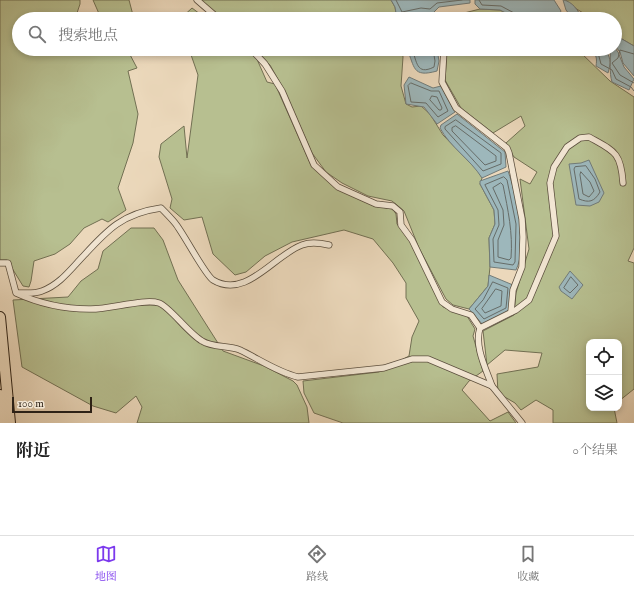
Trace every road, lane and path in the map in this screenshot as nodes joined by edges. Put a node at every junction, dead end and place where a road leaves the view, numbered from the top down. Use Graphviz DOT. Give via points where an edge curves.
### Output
graph roads {
  1 [pos="197,0"];
  2 [pos="211,12"];
  3 [pos="258,56"];
  4 [pos="444,56"];
  5 [pos="623,183"];
  6 [pos="329,244"];
  7 [pos="0,263"];
  8 [pos="16,294"];
  9 [pos="511,312"];
  10 [pos="0,317"];
  11 [pos="480,328"];
  12 [pos="492,386"];
  13 [pos="0,395"];
  14 [pos="2,423"];
  15 [pos="10,423"];
  16 [pos="522,423"];
  1 -- 2 [label="street"];
  3 -- 11 [label="street" via="282,91 314,165 338,187 376,204 393,206 400,212 401,225 412,240 442,302 452,309 471,315"];
  4 -- 9 [label="street" via="442,82 456,108 507,148 509,153 522,218 523,237 522,267 514,290"];
  5 -- 9 [label="street" via="621,161 600,144 585,136 567,147 554,167 550,183 556,236 529,300"];
  6 -- 8 [label="street" via="302,245 284,254 242,284 226,284 212,279 176,224 161,208 145,210 132,214 106,232 64,277 53,285 42,291"];
  7 -- 8 [label="street" via="8,263"];
  8 -- 12 [label="street" via="41,303 89,310 148,301 160,303 202,342 238,349 286,374 298,377 384,368 412,359 428,359"];
  9 -- 11 [label="street"];
  10 -- 15 [label="highway"];
  11 -- 12 [label="street" via="480,349"];
  12 -- 16 [label="street"];
  13 -- 14 [label="highway"];
}
